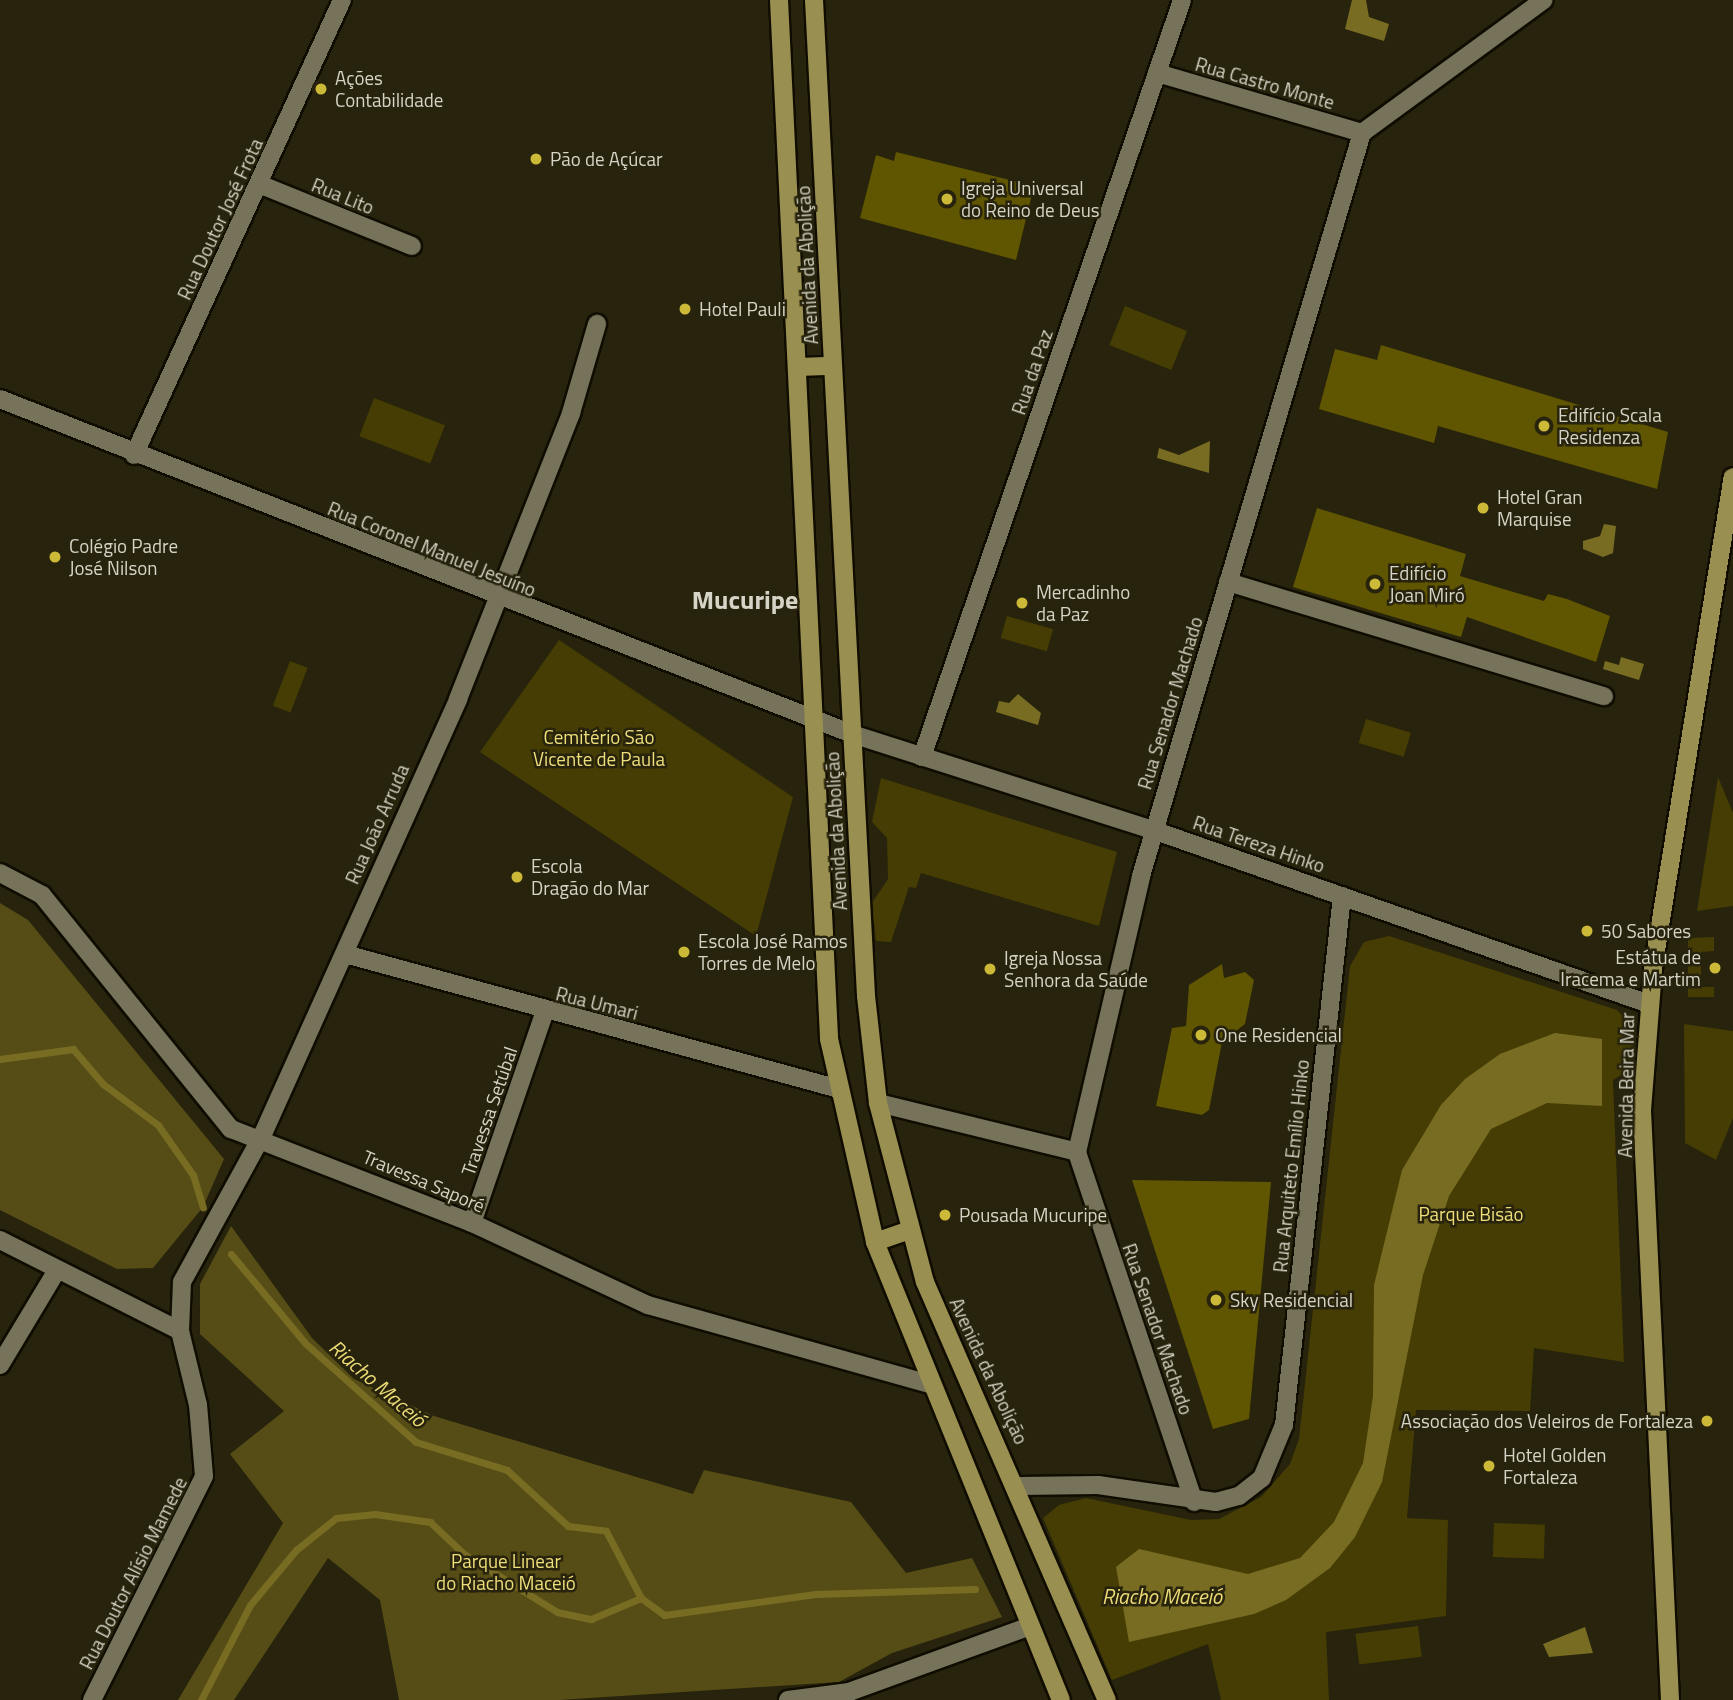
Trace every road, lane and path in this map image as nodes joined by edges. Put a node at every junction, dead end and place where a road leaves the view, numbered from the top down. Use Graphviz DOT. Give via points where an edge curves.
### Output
graph roads {
  1 [pos="342,0"];
  2 [pos="779,0"];
  3 [pos="814,0"];
  4 [pos="1182,0"];
  5 [pos="1544,0"];
  6 [pos="1157,73"];
  7 [pos="1362,133"];
  8 [pos="259,184"];
  9 [pos="412,246"];
  10 [pos="597,324"];
  11 [pos="833,366"];
  12 [pos="799,367"];
  13 [pos="0,399"];
  14 [pos="134,455"];
  15 [pos="1733,477"];
  16 [pos="1228,582"];
  17 [pos="498,598"];
  18 [pos="1604,696"];
  19 [pos="814,719"];
  20 [pos="852,733"];
  21 [pos="922,757"];
  22 [pos="1153,830"];
  23 [pos="0,873"];
  24 [pos="1342,896"];
  25 [pos="345,954"];
  26 [pos="1649,1004"];
  27 [pos="545,1011"];
  28 [pos="839,1089"];
  29 [pos="878,1103"];
  30 [pos="261,1136"];
  31 [pos="1077,1152"];
  32 [pos="472,1223"];
  33 [pos="910,1230"];
  34 [pos="0,1240"];
  35 [pos="874,1242"];
  36 [pos="57,1270"];
  37 [pos="180,1331"];
  38 [pos="0,1366"];
  39 [pos="929,1384"];
  40 [pos="1018,1486"];
  41 [pos="1194,1502"];
  42 [pos="1028,1627"];
  43 [pos="92,1700"];
  44 [pos="788,1700"];
  45 [pos="1061,1700"];
  46 [pos="1107,1700"];
  47 [pos="1670,1700"];
  1 -- 8 [label="street, Rua Doutor José Frota"];
  2 -- 12 [label="main road, Avenida da Abolição"];
  3 -- 11 [label="main road, Avenida da Abolição"];
  4 -- 6 [label="street, Rua da Paz"];
  5 -- 7 [label="street"];
  6 -- 7 [label="street, Rua Castro Monte"];
  6 -- 21 [label="street, Rua da Paz"];
  7 -- 16 [label="street, Rua Senador Machado"];
  8 -- 9 [label="street, Rua Lito"];
  8 -- 14 [label="street, Rua Doutor José Frota"];
  10 -- 17 [label="street, Rua João Arruda" via="571,413"];
  11 -- 12 [label="main road"];
  11 -- 20 [label="main road, Avenida da Abolição"];
  12 -- 19 [label="main road, Avenida da Abolição"];
  13 -- 14 [label="street, Rua Coronel Manuel Jesuíno"];
  14 -- 17 [label="street, Rua Coronel Manuel Jesuíno"];
  15 -- 26 [label="main road, Avenida Beira Mar"];
  16 -- 18 [label="street"];
  16 -- 22 [label="street, Rua Senador Machado"];
  17 -- 19 [label="street, Rua Coronel Manuel Jesuíno"];
  17 -- 25 [label="street, Rua João Arruda"];
  19 -- 20 [label="street, Rua Coronel Manuel Jesuíno"];
  19 -- 28 [label="main road, Avenida da Abolição" via="822,942"];
  20 -- 21 [label="street, Rua Tereza Hinko"];
  20 -- 29 [label="main road, Avenida da Abolição"];
  21 -- 22 [label="street, Rua Tereza Hinko"];
  22 -- 24 [label="street, Rua Tereza Hinko"];
  22 -- 31 [label="street, Rua Senador Machado"];
  23 -- 30 [label="street, Travessa Saporé" via="42,895 231,1129"];
  24 -- 26 [label="street, Rua Tereza Hinko"];
  24 -- 41 [label="street, Rua Arquiteto Emílio Hinko" via="1284,1425 1262,1478 1239,1496"];
  25 -- 27 [label="street, Rua Umari"];
  25 -- 30 [label="street, Rua João Arruda"];
  26 -- 47 [label="main road, Avenida Beira Mar" via="1642,1110"];
  27 -- 28 [label="street, Rua Umari"];
  27 -- 32 [label="street, Travessa Setúbal"];
  28 -- 35 [label="main road, Avenida da Abolição"];
  29 -- 31 [label="street"];
  29 -- 33 [label="main road, Avenida da Abolição"];
  30 -- 32 [label="street, Travessa Saporé"];
  30 -- 37 [label="street, Rua João Arruda" via="182,1282"];
  31 -- 41 [label="street, Rua Senador Machado"];
  32 -- 39 [label="street, Travessa Saporé" via="648,1305"];
  33 -- 35 [label="main road"];
  33 -- 40 [label="main road, Avenida da Abolição" via="925,1282"];
  34 -- 36 [label="street"];
  35 -- 39 [label="main road, Avenida da Abolição"];
  36 -- 37 [label="street"];
  36 -- 38 [label="street"];
  37 -- 43 [label="street, Rua Doutor Alísio Mamede" via="198,1405 204,1476"];
  39 -- 42 [label="main road, Avenida da Abolição"];
  40 -- 41 [label="street, Rua Arquiteto Emílio Hinko" via="1098,1485"];
  40 -- 46 [label="main road, Avenida da Abolição"];
  42 -- 44 [label="street" via="849,1692"];
  42 -- 45 [label="main road, Avenida da Abolição"];
}
